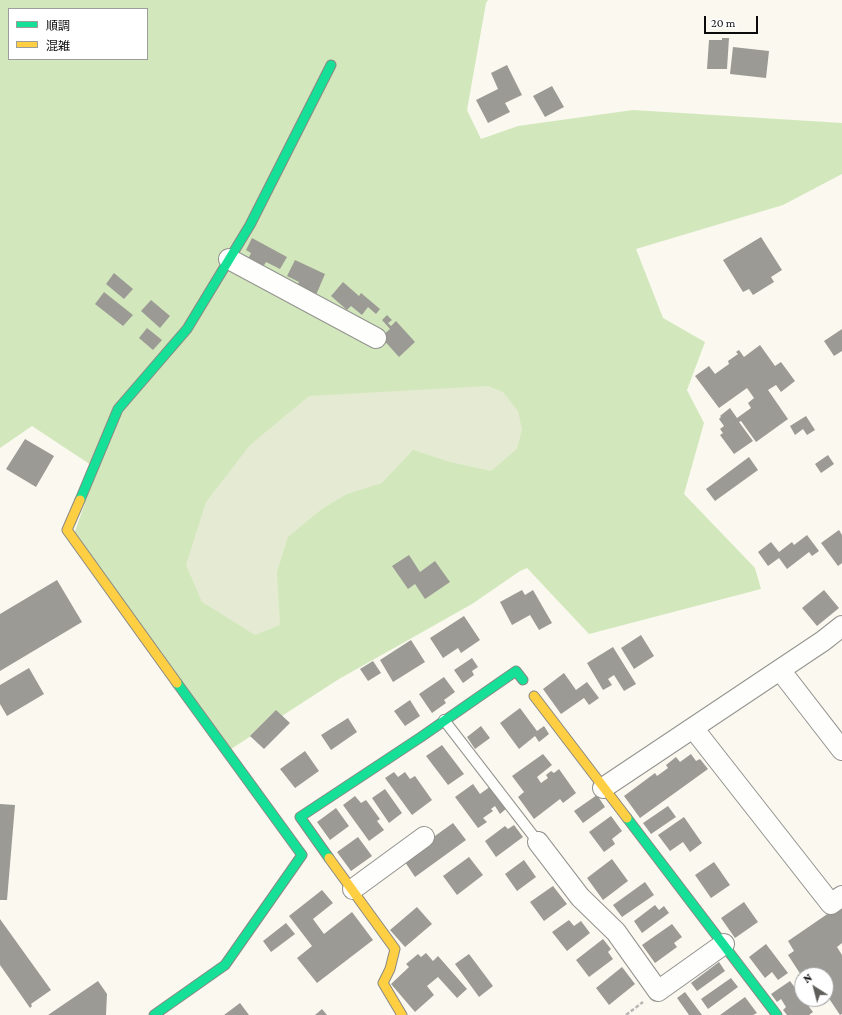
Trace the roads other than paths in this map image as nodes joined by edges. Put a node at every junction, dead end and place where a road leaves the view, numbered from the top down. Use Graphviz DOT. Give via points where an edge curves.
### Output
graph roads {
  1 [pos="331,65"];
  2 [pos="229,259"];
  3 [pos="376,338"];
  4 [pos="842,626"];
  5 [pos="780,670"];
  6 [pos="523,680"];
  7 [pos="534,696"];
  8 [pos="444,720"];
  9 [pos="692,728"];
  10 [pos="842,750"];
  11 [pos="602,788"];
  12 [pos="300,817"];
  13 [pos="283,830"];
  14 [pos="424,837"];
  15 [pos="538,842"];
  16 [pos="353,889"];
  17 [pos="842,896"];
  18 [pos="724,944"];
  19 [pos="154,1015"];
  20 [pos="402,1015"];
  21 [pos="777,1015"];
  1 -- 2 [label="street" via="250,225"];
  2 -- 3 [label="street"];
  2 -- 13 [label="street" via="187,329 118,409 67,530"];
  4 -- 5 [label="street"];
  5 -- 9 [label="street"];
  5 -- 10 [label="street"];
  6 -- 8 [label="street" via="516,671"];
  7 -- 11 [label="street"];
  8 -- 12 [label="street"];
  8 -- 15 [label="lane"];
  9 -- 11 [label="street"];
  9 -- 17 [label="street" via="831,904"];
  11 -- 18 [label="street"];
  12 -- 13 [label="street"];
  12 -- 16 [label="street"];
  13 -- 19 [label="street" via="302,855 225,965"];
  14 -- 16 [label="street"];
  15 -- 18 [label="street" via="580,897 616,932 658,991"];
  16 -- 20 [label="street" via="395,949 383,983"];
  18 -- 21 [label="street"];
}
